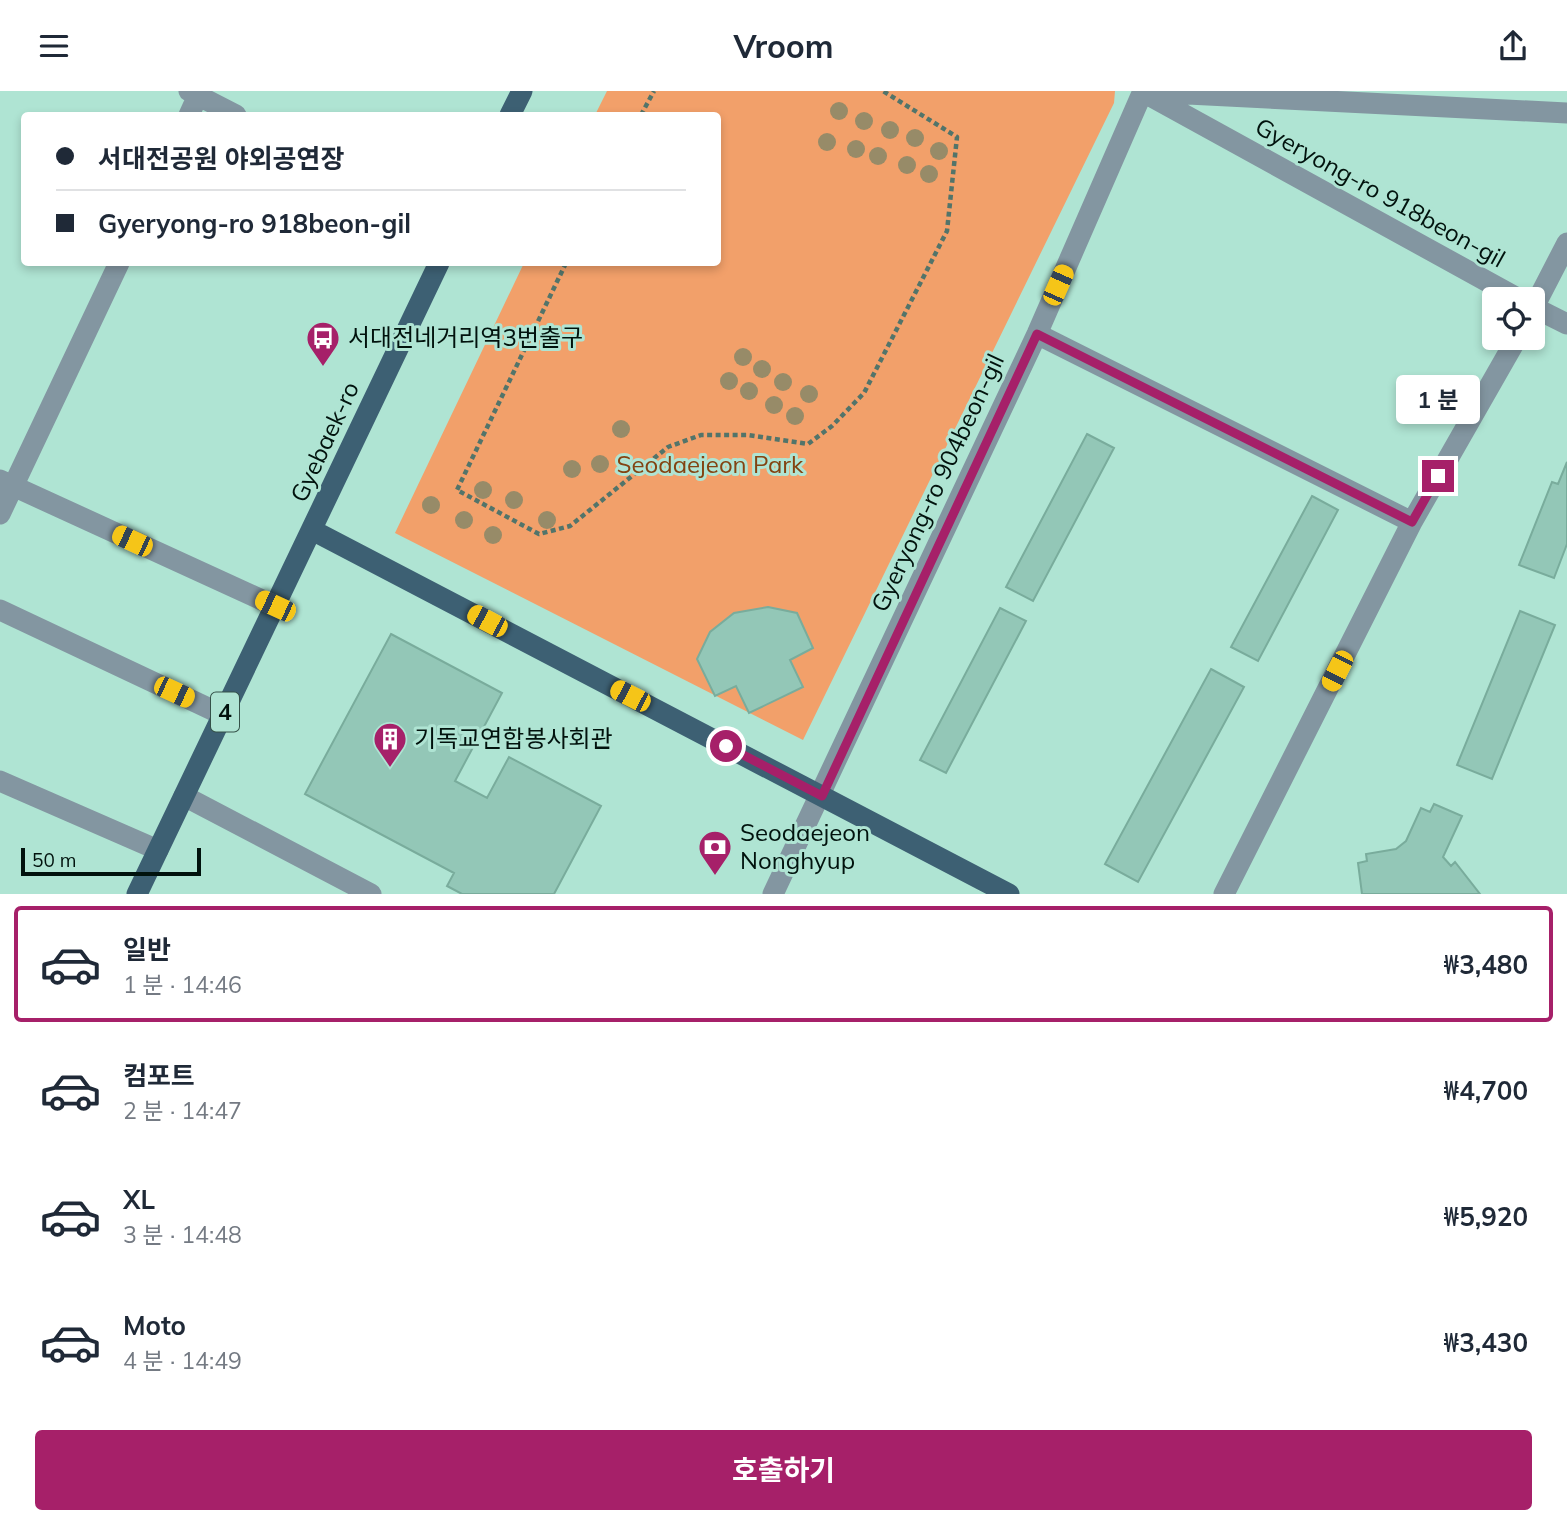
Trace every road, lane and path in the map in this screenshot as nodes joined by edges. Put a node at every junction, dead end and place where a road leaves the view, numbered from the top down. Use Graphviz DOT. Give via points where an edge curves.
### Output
graph roads {
  1 [pos="522,91"];
  2 [pos="654,91"];
  3 [pos="883,91"];
  4 [pos="1143,91"];
  5 [pos="196,92"];
  6 [pos="190,112"];
  7 [pos="231,112"];
  8 [pos="512,112"];
  9 [pos="643,112"];
  10 [pos="1567,113"];
  11 [pos="1567,243"];
  12 [pos="117,266"];
  13 [pos="438,266"];
  14 [pos="565,266"];
  15 [pos="1497,287"];
  16 [pos="1544,287"];
  17 [pos="1545,314"];
  18 [pos="1567,324"];
  19 [pos="1037,334"];
  20 [pos="1510,350"];
  21 [pos="7,483"];
  22 [pos="0,514"];
  23 [pos="1412,522"];
  24 [pos="312,530"];
  25 [pos="275,606"];
  26 [pos="0,610"];
  27 [pos="223,715"];
  28 [pos="0,781"];
  29 [pos="184,796"];
  30 [pos="822,796"];
  31 [pos="158,850"];
  32 [pos="136,894"];
  33 [pos="371,894"];
  34 [pos="773,894"];
  35 [pos="1009,894"];
  36 [pos="1224,894"];
  1 -- 8 [label="main road"];
  2 -- 9 [label="path"];
  3 -- 14 [label="path" via="957,137 947,231 864,393 808,444 748,435 701,435 668,447 570,526 539,534 457,490"];
  4 -- 10 [label="street"];
  4 -- 15 [label="street, Gyeryong-ro 918beon-gil"];
  4 -- 19 [label="street, Gyeryong-ro 904beon-gil"];
  5 -- 6 [label="street"];
  5 -- 7 [label="street"];
  11 -- 16 [label="street"];
  12 -- 21 [label="street"];
  13 -- 24 [label="main road, Gyebaek-ro / 4"];
  17 -- 18 [label="street"];
  19 -- 23 [label="street"];
  19 -- 30 [label="street, Gyeryong-ro 904beon-gil"];
  20 -- 23 [label="street"];
  21 -- 22 [label="street"];
  21 -- 25 [label="street"];
  23 -- 36 [label="street"];
  24 -- 25 [label="main road, Gyebaek-ro / 4"];
  24 -- 30 [label="main road"];
  25 -- 27 [label="main road, Gyebaek-ro / 4"];
  26 -- 27 [label="street"];
  27 -- 29 [label="main road, Gyebaek-ro / 4"];
  28 -- 31 [label="street"];
  29 -- 31 [label="main road, Gyebaek-ro / 4"];
  29 -- 33 [label="street"];
  30 -- 34 [label="street, Gyeryong-ro 904beon-gil"];
  30 -- 35 [label="main road"];
  31 -- 32 [label="main road, Gyebaek-ro / 4"];
}
